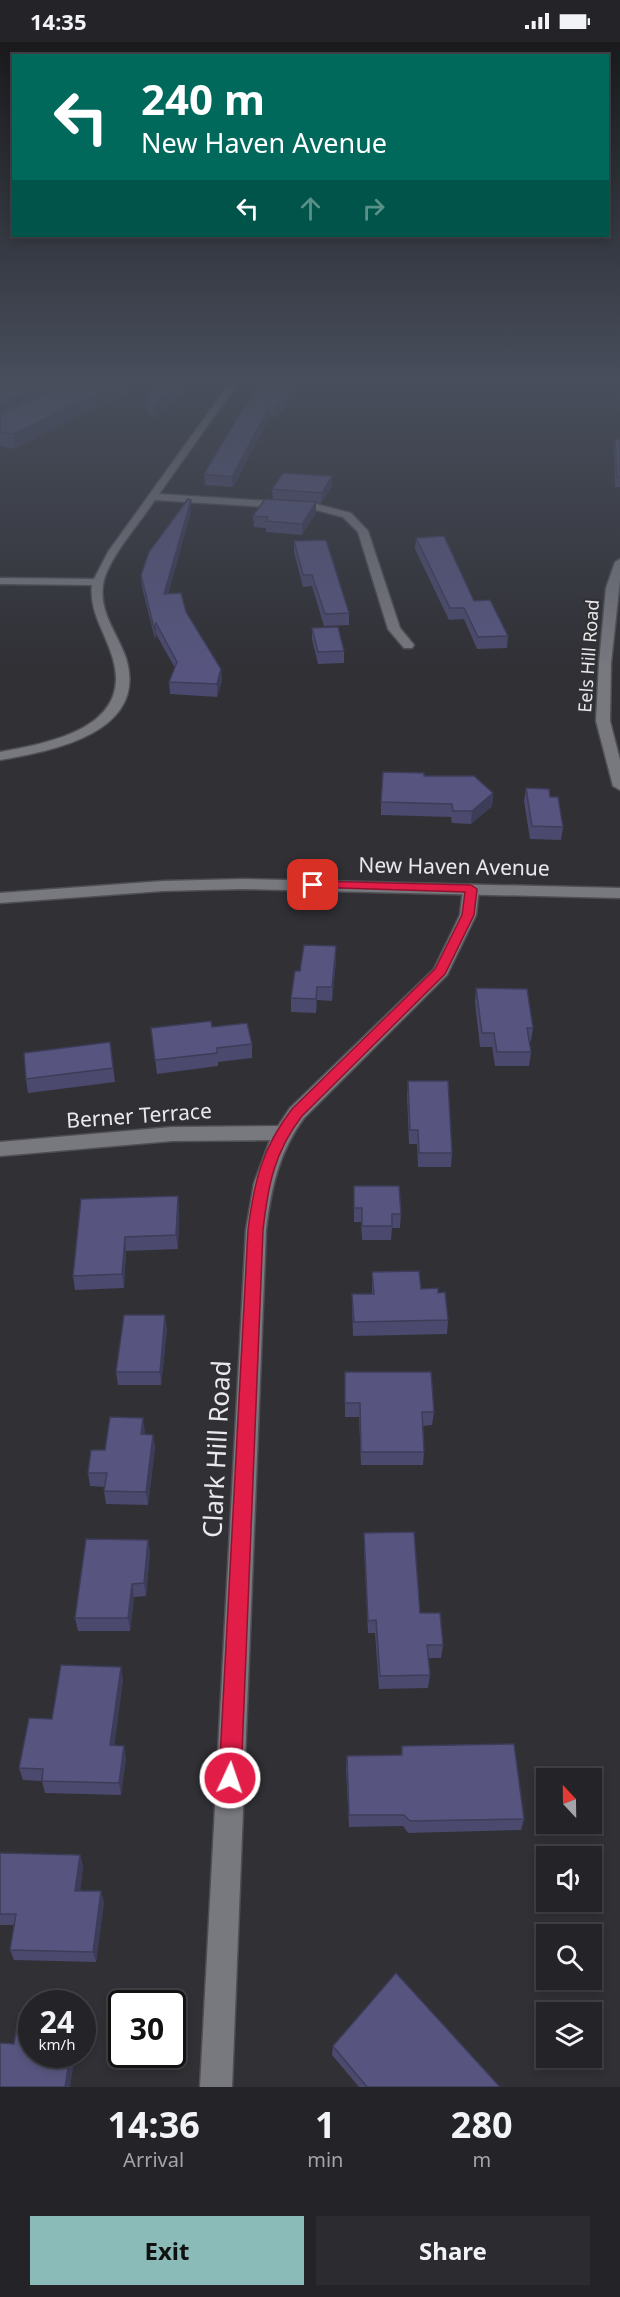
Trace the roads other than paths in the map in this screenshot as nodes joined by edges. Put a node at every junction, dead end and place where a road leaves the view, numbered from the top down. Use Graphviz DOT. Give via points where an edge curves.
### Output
graph roads {
  1 [pos="165,479"];
  2 [pos="152,497"];
  3 [pos="620,562"];
  4 [pos="0,581"];
  5 [pos="98,582"];
  6 [pos="408,645"];
  7 [pos="605,663"];
  8 [pos="619,664"];
  9 [pos="0,756"];
  10 [pos="620,786"];
  11 [pos="471,889"];
  12 [pos="620,893"];
  13 [pos="0,898"];
  14 [pos="282,1133"];
  15 [pos="0,1149"];
  16 [pos="216,2087"];
  1 -- 2 [label="street"];
  2 -- 5 [label="street"];
  2 -- 6 [label="street" via="316,507 347,515 363,531 394,629"];
  3 -- 7 [label="street, Eels Hill Road" via="612,588"];
  4 -- 5 [label="street"];
  5 -- 9 [label="street" via="100,612 123,675 115,708 74,738"];
  7 -- 8 [label="street"];
  7 -- 10 [label="street, Eels Hill Road" via="603,721"];
  11 -- 12 [label="street, New Haven Avenue"];
  11 -- 13 [label="street, New Haven Avenue" via="242,884"];
  11 -- 14 [label="street, Clark Hill Road" via="468,915 441,971 312,1096"];
  14 -- 15 [label="street, Berner Terrace" via="172,1134"];
  14 -- 16 [label="street, Clark Hill Road" via="261,1190 255,1230"];
}
